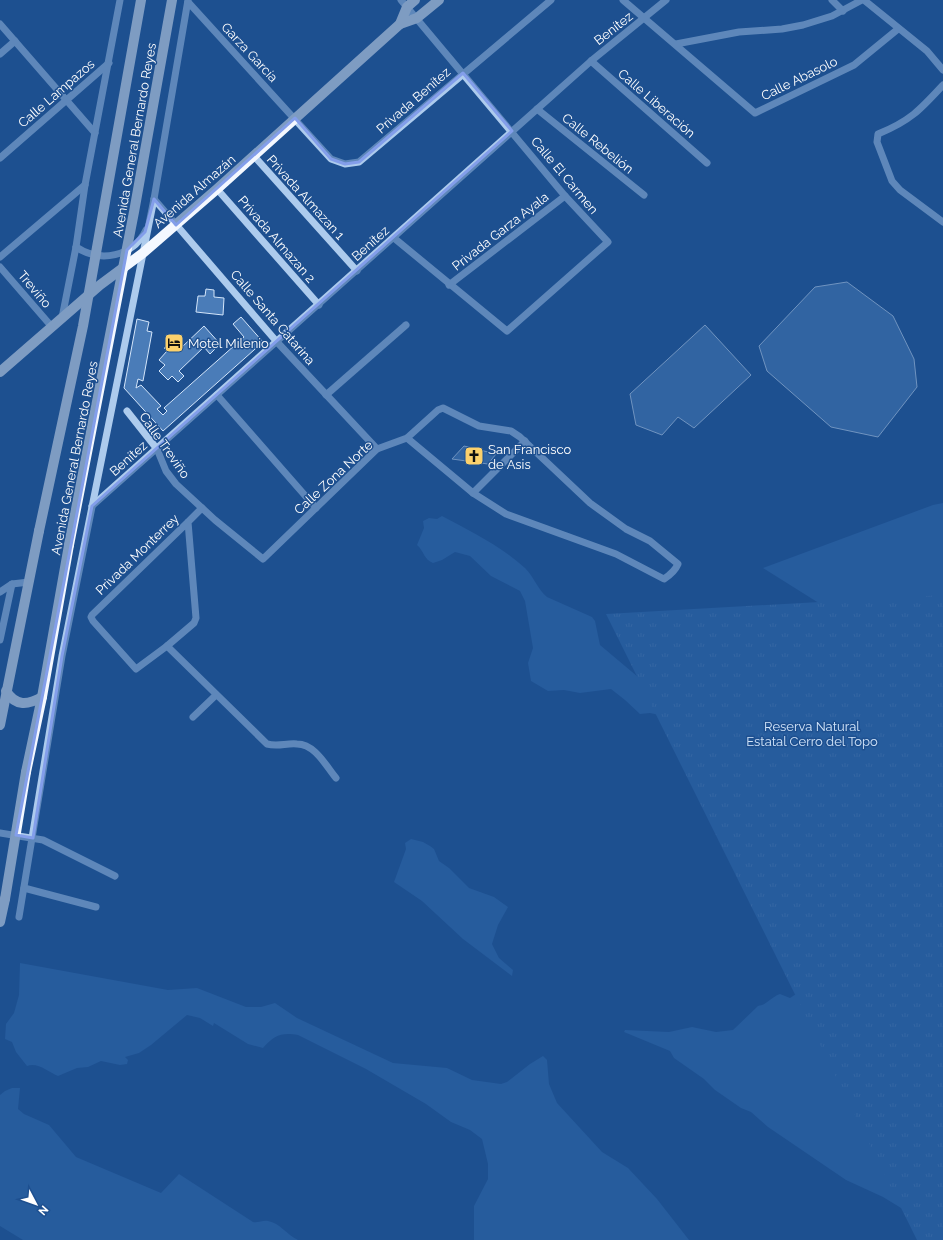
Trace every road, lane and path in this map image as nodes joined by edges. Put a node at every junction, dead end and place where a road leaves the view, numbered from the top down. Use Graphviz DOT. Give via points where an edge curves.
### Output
graph roads {
  1 [pos="120,0"];
  2 [pos="141,0"];
  3 [pos="172,0"];
  4 [pos="439,0"];
  5 [pos="551,0"];
  6 [pos="623,0"];
  7 [pos="666,0"];
  8 [pos="832,0"];
  9 [pos="863,0"];
  10 [pos="188,1"];
  11 [pos="408,2"];
  12 [pos="843,11"];
  13 [pos="417,18"];
  14 [pos="644,19"];
  15 [pos="0,24"];
  16 [pos="400,24"];
  17 [pos="898,29"];
  18 [pos="16,41"];
  19 [pos="676,44"];
  20 [pos="0,54"];
  21 [pos="591,61"];
  22 [pos="109,63"];
  23 [pos="943,70"];
  24 [pos="463,73"];
  25 [pos="943,85"];
  26 [pos="67,99"];
  27 [pos="537,109"];
  28 [pos="295,118"];
  29 [pos="512,131"];
  30 [pos="95,133"];
  31 [pos="380,146"];
  32 [pos="254,156"];
  33 [pos="0,158"];
  34 [pos="707,163"];
  35 [pos="85,185"];
  36 [pos="217,189"];
  37 [pos="644,195"];
  38 [pos="565,196"];
  39 [pos="154,199"];
  40 [pos="149,222"];
  41 [pos="943,222"];
  42 [pos="176,225"];
  43 [pos="394,238"];
  44 [pos="76,247"];
  45 [pos="143,253"];
  46 [pos="0,257"];
  47 [pos="0,267"];
  48 [pos="357,271"];
  49 [pos="449,285"];
  50 [pos="319,305"];
  51 [pos="62,318"];
  52 [pos="406,325"];
  53 [pos="52,327"];
  54 [pos="277,342"];
  55 [pos="0,372"];
  56 [pos="217,395"];
  57 [pos="326,395"];
  58 [pos="127,411"];
  59 [pos="407,438"];
  60 [pos="525,441"];
  61 [pos="157,449"];
  62 [pos="377,449"];
  63 [pos="473,493"];
  64 [pos="92,506"];
  65 [pos="202,508"];
  66 [pos="316,508"];
  67 [pos="188,522"];
  68 [pos="263,559"];
  69 [pos="29,582"];
  70 [pos="12,584"];
  71 [pos="0,592"];
  72 [pos="0,640"];
  73 [pos="167,646"];
  74 [pos="50,654"];
  75 [pos="62,656"];
  76 [pos="6,691"];
  77 [pos="216,695"];
  78 [pos="42,697"];
  79 [pos="193,717"];
  80 [pos="0,725"];
  81 [pos="336,778"];
  82 [pos="0,833"];
  83 [pos="33,838"];
  84 [pos="115,876"];
  85 [pos="24,888"];
  86 [pos="96,907"];
  87 [pos="19,917"];
  88 [pos="0,922"];
  1 -- 22 [label="street"];
  2 -- 69 [label="main road, Avenida General Bernardo Reyes, bridge" via="83,326"];
  3 -- 74 [label="main road, Avenida General Bernardo Reyes, bridge"];
  4 -- 13 [label="main road, Avenida Almazán"];
  5 -- 24 [label="street, Privada Benítez"];
  6 -- 14 [label="street"];
  7 -- 14 [label="street, Benítez"];
  8 -- 12 [label="street"];
  9 -- 12 [label="street"];
  9 -- 17 [label="street"];
  10 -- 28 [label="street, Garza García"];
  10 -- 39 [label="street"];
  11 -- 13 [label="street, Calle El Carmen"];
  11 -- 16 [label="main road, Avenida Almazán"];
  12 -- 19 [label="street" via="803,25 739,32"];
  13 -- 16 [label="main road, Avenida Almazán"];
  13 -- 24 [label="street, Calle El Carmen"];
  14 -- 19 [label="street"];
  14 -- 21 [label="street, Benítez"];
  15 -- 18 [label="street"];
  16 -- 28 [label="main road, Avenida Almazán"];
  17 -- 19 [label="street, Calle Abasolo" via="854,65 755,113"];
  17 -- 23 [label="street" via="934,57"];
  18 -- 20 [label="street"];
  18 -- 26 [label="street"];
  21 -- 27 [label="street, Benítez"];
  21 -- 34 [label="street, Calle Liberación"];
  22 -- 26 [label="street, Calle Lampazos"];
  22 -- 30 [label="street"];
  24 -- 29 [label="street, Calle El Carmen"];
  24 -- 31 [label="street, Privada Benítez"];
  25 -- 41 [label="street" via="911,117 878,134 877,142 896,187"];
  26 -- 30 [label="street"];
  26 -- 33 [label="street, Calle Lampazos"];
  27 -- 29 [label="street, Benítez"];
  27 -- 37 [label="street, Calle Rebelión"];
  28 -- 31 [label="street, Garza García" via="331,159 345,164 359,162"];
  28 -- 32 [label="main road, Avenida Almazán"];
  29 -- 38 [label="street, Calle El Carmen"];
  29 -- 43 [label="street, Benítez"];
  30 -- 35 [label="street"];
  32 -- 36 [label="main road, Avenida Almazán"];
  32 -- 48 [label="street, Privada Almazan 1"];
  35 -- 44 [label="street"];
  35 -- 46 [label="street"];
  36 -- 42 [label="main road, Avenida Almazán"];
  36 -- 50 [label="street, Privada Almazan 2"];
  38 -- 49 [label="street, Privada Garza Ayala"];
  38 -- 49 [label="street, Calle El Carmen" via="608,242 506,331"];
  39 -- 40 [label="street"];
  39 -- 42 [label="street, Calle Santa Catarina"];
  40 -- 44 [label="street" via="136,244 117,254 96,256"];
  40 -- 45 [label="street"];
  42 -- 45 [label="main road, Avenida Almazán"];
  42 -- 54 [label="street, Calle Santa Catarina"];
  43 -- 48 [label="street, Benítez"];
  43 -- 49 [label="street"];
  44 -- 51 [label="street"];
  45 -- 51 [label="main road, Avenida Almazán"];
  45 -- 64 [label="street"];
  47 -- 53 [label="street, Treviño"];
  48 -- 50 [label="street, Benítez"];
  50 -- 54 [label="street, Benítez"];
  51 -- 53 [label="main road, Avenida Almazán"];
  52 -- 57 [label="street"];
  53 -- 55 [label="main road, Avenida Almazán"];
  54 -- 56 [label="street, Benítez"];
  54 -- 57 [label="street, Calle Santa Catarina"];
  56 -- 61 [label="street, Benítez"];
  56 -- 66 [label="street"];
  57 -- 62 [label="street, Calle Santa Catarina"];
  58 -- 61 [label="street, Calle Treviño"];
  59 -- 60 [label="street, Calle Zona Norte" via="443,408 479,426 512,431"];
  59 -- 62 [label="street, Calle Zona Norte"];
  59 -- 63 [label="street"];
  60 -- 63 [label="street"];
  60 -- 63 [label="street" via="590,503 626,529 650,541 678,564 672,574 664,579 616,554 506,514"];
  61 -- 64 [label="street, Benítez"];
  61 -- 65 [label="street, Calle Treviño" via="171,478"];
  62 -- 66 [label="street, Calle Zona Norte"];
  64 -- 75 [label="street"];
  65 -- 67 [label="street, Privada Monterrey"];
  65 -- 68 [label="street, Calle Treviño"];
  66 -- 68 [label="street, Calle Zona Norte"];
  67 -- 73 [label="street" via="196,618 194,623"];
  67 -- 73 [label="street, Privada Monterrey" via="91,618 136,669"];
  69 -- 70 [label="street"];
  69 -- 76 [label="main road, Avenida General Bernardo Reyes"];
  70 -- 71 [label="street"];
  70 -- 72 [label="street"];
  73 -- 77 [label="street"];
  74 -- 75 [label="street"];
  74 -- 78 [label="main road, Avenida General Bernardo Reyes"];
  75 -- 83 [label="street"];
  76 -- 78 [label="main road" via="15,702 21,704 28,704"];
  76 -- 80 [label="main road, Avenida General Bernardo Reyes"];
  77 -- 79 [label="street"];
  77 -- 81 [label="street" via="267,744 298,744 308,747"];
  78 -- 88 [label="main road, Avenida General Bernardo Reyes, bridge"];
  82 -- 83 [label="street"];
  83 -- 84 [label="street" via="43,840"];
  83 -- 85 [label="street"];
  85 -- 86 [label="street"];
  85 -- 87 [label="street"];
}
